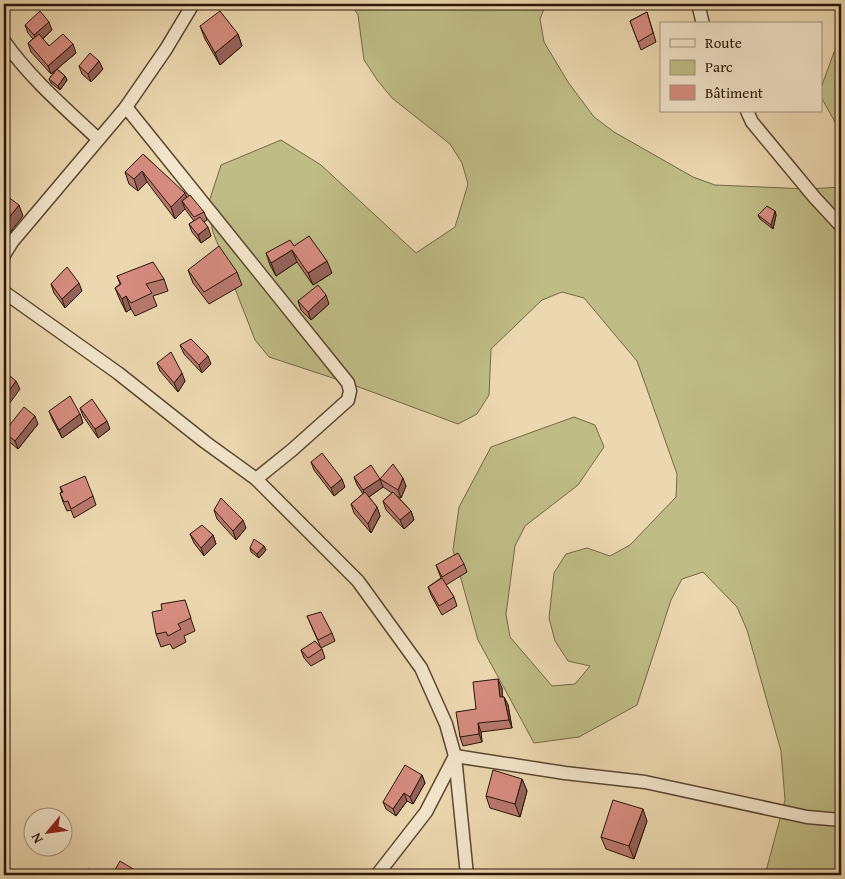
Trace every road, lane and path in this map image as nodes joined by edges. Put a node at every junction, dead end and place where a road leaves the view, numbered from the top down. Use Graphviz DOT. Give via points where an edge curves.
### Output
graph roads {
  1 [pos="194,4"];
  2 [pos="698,4"];
  3 [pos="702,22"];
  4 [pos="4,41"];
  5 [pos="126,107"];
  6 [pos="747,112"];
  7 [pos="98,139"];
  8 [pos="841,226"];
  9 [pos="4,255"];
  10 [pos="4,292"];
  11 [pos="256,479"];
  12 [pos="455,756"];
  13 [pos="841,820"];
  14 [pos="377,875"];
  15 [pos="466,875"];
  1 -- 5 [label="street"];
  2 -- 3 [label="street"];
  4 -- 7 [label="street" via="36,80"];
  5 -- 7 [label="street"];
  5 -- 11 [label="street" via="348,383 348,400"];
  6 -- 8 [label="street"];
  7 -- 9 [label="street"];
  10 -- 11 [label="street" via="118,372"];
  11 -- 12 [label="street" via="358,581 421,668 446,724"];
  12 -- 13 [label="street" via="645,782 807,817"];
  12 -- 14 [label="street" via="426,812"];
  12 -- 15 [label="street"];
}
